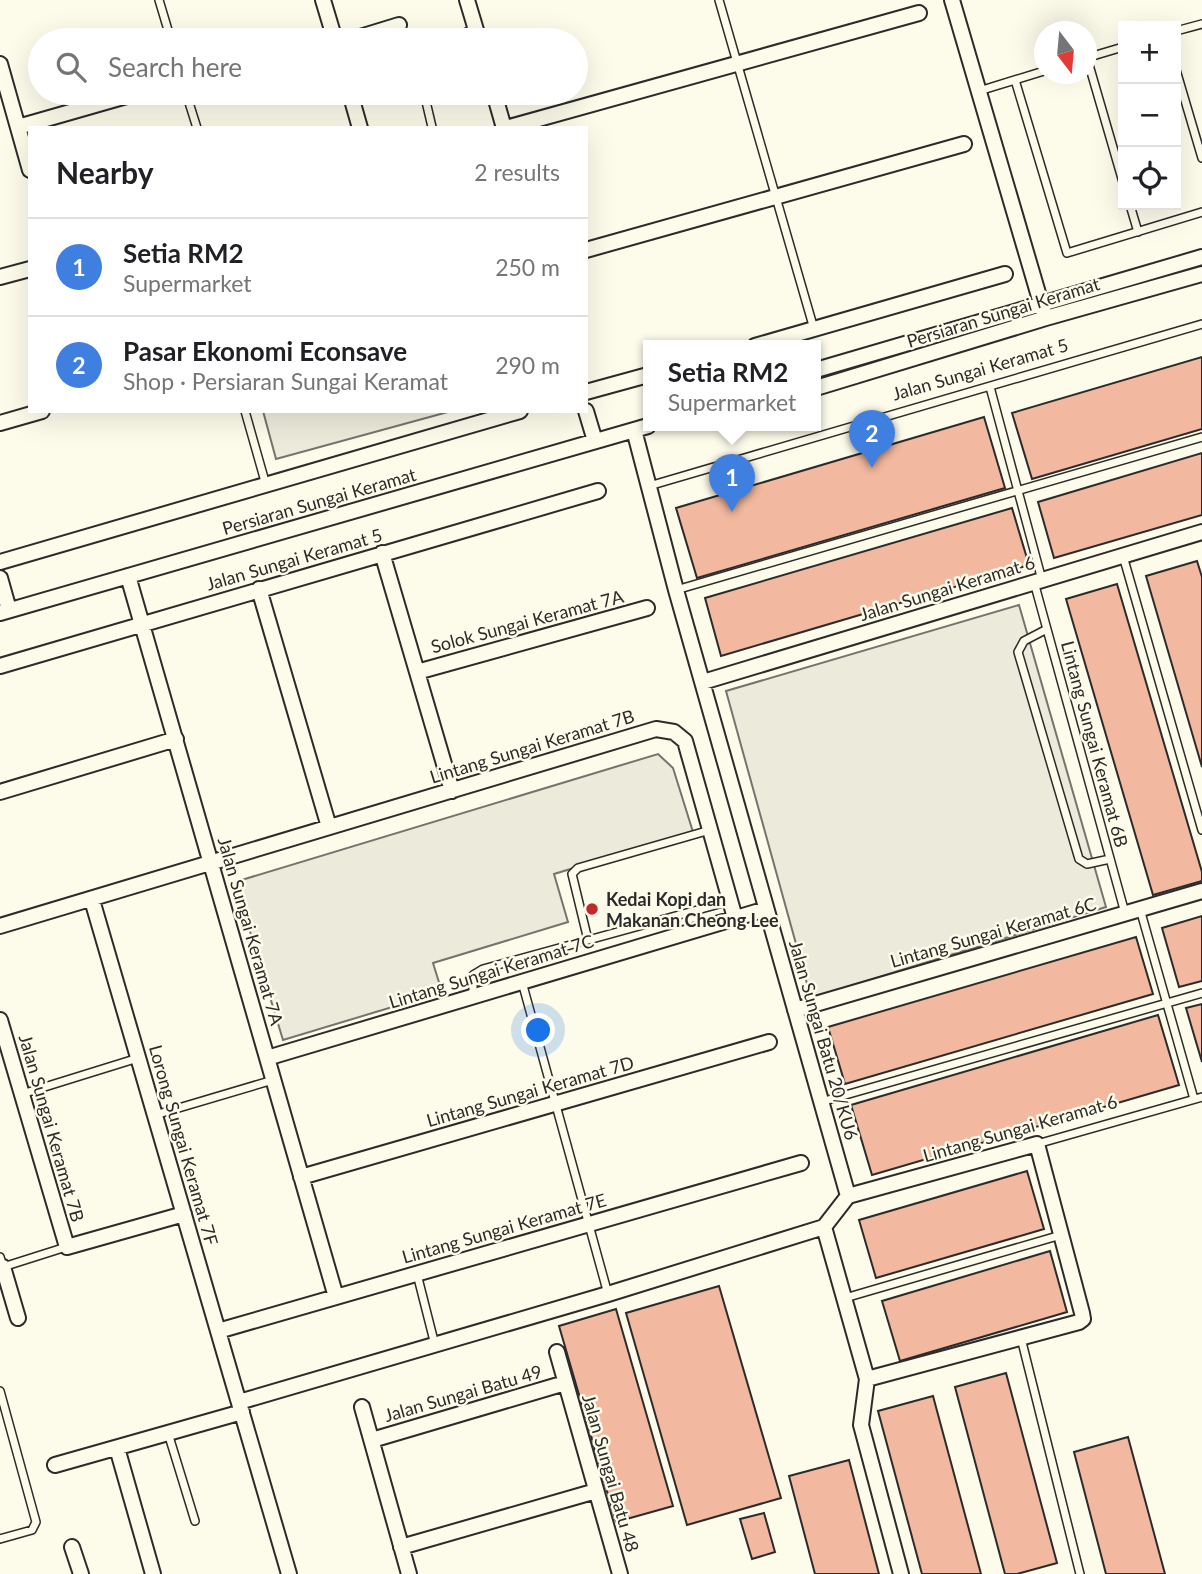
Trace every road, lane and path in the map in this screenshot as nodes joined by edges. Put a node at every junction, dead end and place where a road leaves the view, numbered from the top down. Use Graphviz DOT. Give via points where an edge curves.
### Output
graph roads {
  1 [pos="159,0"];
  2 [pos="323,0"];
  3 [pos="467,0"];
  4 [pos="719,0"];
  5 [pos="952,0"];
  6 [pos="919,13"];
  7 [pos="1202,24"];
  8 [pos="399,25"];
  9 [pos="167,28"];
  10 [pos="328,28"];
  11 [pos="389,28"];
  12 [pos="475,28"];
  13 [pos="1181,30"];
  14 [pos="1118,49"];
  15 [pos="1097,55"];
  16 [pos="0,64"];
  17 [pos="737,64"];
  18 [pos="1034,74"];
  19 [pos="1015,80"];
  20 [pos="1094,84"];
  21 [pos="1180,84"];
  22 [pos="979,91"];
  23 [pos="95,105"];
  24 [pos="190,105"];
  25 [pos="353,105"];
  26 [pos="427,105"];
  27 [pos="498,105"];
  28 [pos="196,126"];
  29 [pos="359,126"];
  30 [pos="432,126"];
  31 [pos="504,126"];
  32 [pos="512,126"];
  33 [pos="18,127"];
  34 [pos="964,144"];
  35 [pos="1202,158"];
  36 [pos="28,163"];
  37 [pos="1118,166"];
  38 [pos="776,197"];
  39 [pos="1131,210"];
  40 [pos="1202,212"];
  41 [pos="1138,232"];
  42 [pos="588,249"];
  43 [pos="1202,257"];
  44 [pos="28,270"];
  45 [pos="1005,274"];
  46 [pos="1202,274"];
  47 [pos="0,277"];
  48 [pos="1043,311"];
  49 [pos="1202,324"];
  50 [pos="814,329"];
  51 [pos="776,340"];
  52 [pos="821,369"];
  53 [pos="643,376"];
  54 [pos="821,386"];
  55 [pos="990,387"];
  56 [pos="588,391"];
  57 [pos="35,413"];
  58 [pos="246,413"];
  59 [pos="513,413"];
  60 [pos="587,413"];
  61 [pos="0,423"];
  62 [pos="641,428"];
  63 [pos="1202,437"];
  64 [pos="595,441"];
  65 [pos="266,485"];
  66 [pos="649,486"];
  67 [pos="1018,490"];
  68 [pos="598,491"];
  69 [pos="1202,533"];
  70 [pos="382,554"];
  71 [pos="1123,556"];
  72 [pos="0,562"];
  73 [pos="128,576"];
  74 [pos="0,578"];
  75 [pos="1038,581"];
  76 [pos="259,589"];
  77 [pos="676,590"];
  78 [pos="647,608"];
  79 [pos="5,611"];
  80 [pos="142,623"];
  81 [pos="1046,629"];
  82 [pos="0,666"];
  83 [pos="417,672"];
  84 [pos="703,682"];
  85 [pos="176,739"];
  86 [pos="452,791"];
  87 [pos="0,792"];
  88 [pos="329,827"];
  89 [pos="711,830"];
  90 [pos="1202,830"];
  91 [pos="1110,859"];
  92 [pos="211,863"];
  93 [pos="1202,891"];
  94 [pos="92,900"];
  95 [pos="730,901"];
  96 [pos="766,909"];
  97 [pos="1140,909"];
  98 [pos="1125,914"];
  99 [pos="735,918"];
  100 [pos="0,926"];
  101 [pos="589,940"];
  102 [pos="522,982"];
  103 [pos="1202,993"];
  104 [pos="473,997"];
  105 [pos="1167,1004"];
  106 [pos="795,1010"];
  107 [pos="0,1020"];
  108 [pos="769,1042"];
  109 [pos="5,1056"];
  110 [pos="138,1058"];
  111 [pos="267,1058"];
  112 [pos="274,1080"];
  113 [pos="22,1094"];
  114 [pos="1198,1098"];
  115 [pos="821,1102"];
  116 [pos="556,1104"];
  117 [pos="155,1115"];
  118 [pos="1037,1144"];
  119 [pos="801,1163"];
  120 [pos="301,1177"];
  121 [pos="848,1196"];
  122 [pos="184,1214"];
  123 [pos="589,1224"];
  124 [pos="824,1227"];
  125 [pos="1061,1235"];
  126 [pos="67,1247"];
  127 [pos="2,1262"];
  128 [pos="417,1273"];
  129 [pos="608,1294"];
  130 [pos="336,1297"];
  131 [pos="844,1298"];
  132 [pos="18,1318"];
  133 [pos="218,1332"];
  134 [pos="1021,1338"];
  135 [pos="435,1345"];
  136 [pos="557,1352"];
  137 [pos="867,1379"];
  138 [pos="565,1383"];
  139 [pos="0,1391"];
  140 [pos="240,1407"];
  141 [pos="362,1407"];
  142 [pos="168,1433"];
  143 [pos="372,1440"];
  144 [pos="117,1448"];
  145 [pos="55,1465"];
  146 [pos="596,1491"];
  147 [pos="195,1521"];
  148 [pos="0,1539"];
  149 [pos="72,1547"];
  150 [pos="401,1547"];
  151 [pos="81,1574"];
  152 [pos="153,1574"];
  153 [pos="289,1574"];
  154 [pos="408,1574"];
  155 [pos="620,1574"];
  156 [pos="901,1574"];
  157 [pos="1080,1574"];
  1 -- 9 [label="lane"];
  2 -- 10 [label="street"];
  3 -- 12 [label="street"];
  4 -- 17 [label="lane"];
  5 -- 22 [label="street"];
  6 -- 17 [label="street"];
  7 -- 13 [label="lane"];
  8 -- 11 [label="street"];
  14 -- 15 [label="lane"];
  16 -- 33 [label="street"];
  17 -- 32 [label="street"];
  17 -- 38 [label="lane"];
  18 -- 19 [label="lane"];
  19 -- 22 [label="lane"];
  19 -- 41 [label="lane" via="1066,253"];
  20 -- 37 [label="lane"];
  21 -- 35 [label="lane"];
  22 -- 48 [label="street"];
  23 -- 33 [label="street"];
  24 -- 28 [label="lane"];
  25 -- 29 [label="street"];
  26 -- 30 [label="lane"];
  27 -- 31 [label="street"];
  33 -- 36 [label="street"];
  34 -- 38 [label="street"];
  38 -- 42 [label="street"];
  38 -- 50 [label="lane"];
  39 -- 41 [label="lane"];
  40 -- 41 [label="lane"];
  43 -- 48 [label="street, Persiaran Sungai Keramat"];
  44 -- 47 [label="street"];
  45 -- 50 [label="street, Persiaran Sungai Keramat"];
  46 -- 48 [label="street, Persiaran Sungai Keramat"];
  48 -- 52 [label="street, Persiaran Sungai Keramat"];
  48 -- 54 [label="street, Persiaran Sungai Keramat"];
  49 -- 55 [label="lane, Jalan Sungai Keramat 5"];
  50 -- 51 [label="street, Persiaran Sungai Keramat"];
  53 -- 56 [label="street"];
  55 -- 66 [label="lane, Jalan Sungai Keramat 5"];
  55 -- 67 [label="lane, Lintang Sungai Keramat 6B"];
  57 -- 61 [label="street"];
  58 -- 65 [label="lane"];
  59 -- 65 [label="street, Persiaran Sungai Keramat"];
  60 -- 64 [label="street"];
  62 -- 64 [label="street, Persiaran Sungai Keramat"];
  62 -- 66 [label="street, Jalan Sungai Batu 20/KU6"];
  63 -- 67 [label="lane"];
  64 -- 73 [label="street, Persiaran Sungai Keramat"];
  65 -- 72 [label="street, Persiaran Sungai Keramat"];
  66 -- 77 [label="street, Jalan Sungai Batu 20/KU6"];
  67 -- 75 [label="lane, Lintang Sungai Keramat 6B"];
  67 -- 77 [label="lane"];
  68 -- 70 [label="street, Jalan Sungai Keramat 5"];
  69 -- 71 [label="street, Jalan Sungai Keramat 6"];
  70 -- 76 [label="street, Jalan Sungai Keramat 5"];
  70 -- 83 [label="street"];
  71 -- 75 [label="street, Jalan Sungai Keramat 6"];
  71 -- 90 [label="lane"];
  73 -- 79 [label="street, Persiaran Sungai Keramat"];
  73 -- 80 [label="street, Jalan Sungai Keramat 7A"];
  74 -- 79 [label="street"];
  75 -- 81 [label="lane, Lintang Sungai Keramat 6B"];
  75 -- 84 [label="street, Jalan Sungai Keramat 6"];
  76 -- 80 [label="street, Jalan Sungai Keramat 5"];
  76 -- 88 [label="street"];
  77 -- 84 [label="street, Jalan Sungai Batu 20/KU6"];
  78 -- 83 [label="street, Solok Sungai Keramat 7A"];
  80 -- 82 [label="street, Jalan Sungai Keramat 5"];
  80 -- 85 [label="street, Jalan Sungai Keramat 7A"];
  81 -- 91 [label="lane, Lintang Sungai Keramat 6B"];
  81 -- 91 [label="lane" via="1024,641 1018,652 1079,859 1087,864"];
  83 -- 86 [label="street"];
  84 -- 96 [label="street, Jalan Sungai Batu 20/KU6"];
  85 -- 87 [label="street"];
  85 -- 92 [label="street, Jalan Sungai Keramat 7A"];
  86 -- 88 [label="street, Lintang Sungai Keramat 7B"];
  86 -- 89 [label="street, Lintang Sungai Keramat 7B" via="656,729 674,732 685,741"];
  88 -- 92 [label="street, Lintang Sungai Keramat 7B"];
  89 -- 95 [label="street, Lintang Sungai Keramat 7B"];
  89 -- 101 [label="lane" via="578,868 572,874"];
  91 -- 98 [label="lane, Lintang Sungai Keramat 6B"];
  92 -- 94 [label="street, Lintang Sungai Keramat 7B"];
  92 -- 111 [label="street, Jalan Sungai Keramat 7A"];
  93 -- 97 [label="street, Lintang Sungai Keramat 6C"];
  94 -- 100 [label="street, Lintang Sungai Keramat 7B"];
  94 -- 110 [label="street, Lorong Sungai Keramat 7F"];
  95 -- 99 [label="street, Lintang Sungai Keramat 7B"];
  95 -- 101 [label="lane"];
  96 -- 99 [label="street, Lintang Sungai Keramat 7C"];
  96 -- 106 [label="street, Jalan Sungai Batu 20/KU6"];
  97 -- 98 [label="street, Lintang Sungai Keramat 6C"];
  97 -- 105 [label="lane"];
  98 -- 106 [label="street, Lintang Sungai Keramat 6C"];
  99 -- 102 [label="street, Lintang Sungai Keramat 7C"];
  101 -- 104 [label="lane" via="483,969 473,975"];
  102 -- 104 [label="street, Lintang Sungai Keramat 7C"];
  102 -- 116 [label="lane"];
  103 -- 105 [label="lane"];
  104 -- 111 [label="street, Lintang Sungai Keramat 7C"];
  105 -- 114 [label="lane"];
  105 -- 115 [label="lane"];
  106 -- 115 [label="street, Jalan Sungai Batu 20/KU6"];
  107 -- 109 [label="street, Jalan Sungai Keramat 7B"];
  108 -- 116 [label="street, Lintang Sungai Keramat 7D"];
  109 -- 113 [label="street, Jalan Sungai Keramat 7B"];
  110 -- 113 [label="lane"];
  110 -- 117 [label="street, Lorong Sungai Keramat 7F"];
  111 -- 112 [label="street, Jalan Sungai Keramat 7A"];
  112 -- 117 [label="lane"];
  112 -- 120 [label="street, Jalan Sungai Keramat 7A"];
  113 -- 126 [label="street, Jalan Sungai Keramat 7B"];
  114 -- 118 [label="lane, Lintang Sungai Keramat 6"];
  115 -- 121 [label="street, Jalan Sungai Batu 20/KU6"];
  116 -- 120 [label="street, Lintang Sungai Keramat 7D"];
  116 -- 123 [label="lane"];
  117 -- 122 [label="street, Lorong Sungai Keramat 7F"];
  118 -- 121 [label="street, Lintang Sungai Keramat 6"];
  118 -- 125 [label="street"];
  119 -- 123 [label="street, Lintang Sungai Keramat 7E"];
  120 -- 130 [label="street, Jalan Sungai Keramat 7A"];
  121 -- 124 [label="street"];
  122 -- 126 [label="street"];
  122 -- 133 [label="street, Lorong Sungai Keramat 7F"];
  123 -- 128 [label="street, Lintang Sungai Keramat 7E"];
  123 -- 129 [label="lane"];
  124 -- 129 [label="street"];
  124 -- 131 [label="street"];
  125 -- 131 [label="lane"];
  125 -- 134 [label="street" via="1083,1319"];
  126 -- 127 [label="lane"];
  127 -- 132 [label="street"];
  128 -- 130 [label="street, Lintang Sungai Keramat 7E"];
  128 -- 135 [label="lane"];
  129 -- 135 [label="street"];
  130 -- 133 [label="street, Lintang Sungai Keramat 7E"];
  131 -- 137 [label="street"];
  133 -- 140 [label="street, Lorong Sungai Keramat 7F"];
  134 -- 137 [label="street"];
  134 -- 157 [label="lane"];
  135 -- 140 [label="street"];
  136 -- 138 [label="street, Jalan Sungai Batu 48"];
  137 -- 156 [label="street" via="861,1425"];
  138 -- 143 [label="street, Jalan Sungai Batu 49"];
  138 -- 146 [label="street, Jalan Sungai Batu 48"];
  139 -- 148 [label="lane" via="36,1522 32,1530"];
  140 -- 142 [label="street"];
  140 -- 153 [label="street, Lorong Sungai Keramat 7F"];
  141 -- 143 [label="street"];
  142 -- 144 [label="street"];
  142 -- 147 [label="lane"];
  143 -- 150 [label="street"];
  144 -- 145 [label="street"];
  144 -- 152 [label="street"];
  146 -- 150 [label="street"];
  146 -- 155 [label="street, Jalan Sungai Batu 48"];
  149 -- 151 [label="street"];
  150 -- 154 [label="street"];
}
